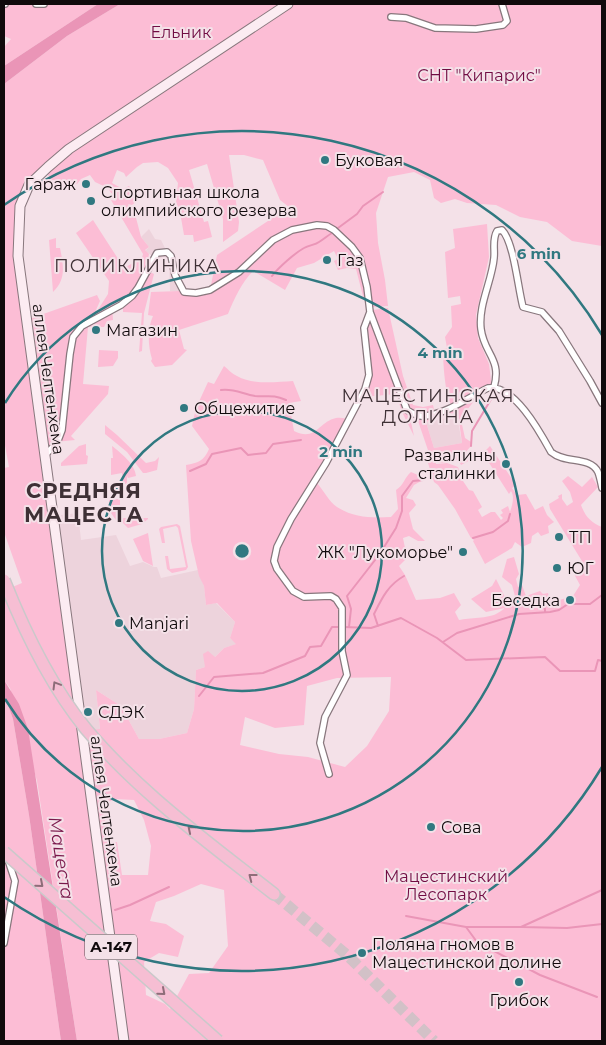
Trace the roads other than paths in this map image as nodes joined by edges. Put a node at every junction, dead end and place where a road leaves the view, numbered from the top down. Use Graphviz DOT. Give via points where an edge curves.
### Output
graph roads {
  1 [pos="36,4"];
  2 [pos="44,4"];
  3 [pos="288,4"];
  4 [pos="502,4"];
  5 [pos="391,17"];
  6 [pos="370,312"];
  7 [pos="494,387"];
  8 [pos="602,403"];
  9 [pos="45,455"];
  10 [pos="602,488"];
  11 [pos="4,580"];
  12 [pos="329,774"];
  13 [pos="4,848"];
  14 [pos="4,852"];
  15 [pos="274,894"];
  16 [pos="4,943"];
  17 [pos="124,1041"];
  18 [pos="218,1041"];
  1 -- 2 [label="street"];
  3 -- 9 [label="main road, аллея Челтенхема" via="69,149 42,173 24,195 20,206 18,256"];
  4 -- 5 [label="street" via="507,21 476,29 435,28 406,18"];
  6 -- 7 [label="street" via="402,402 414,415 435,414"];
  6 -- 9 [label="street" via="360,258 342,236 327,226 307,226 279,236 239,272 210,290 196,293 184,292 175,275 171,256 166,252 157,253 132,296 82,326 73,337 62,430 57,443"];
  6 -- 12 [label="street" via="364,328 369,375 365,389 326,463 291,519 274,561 297,594 304,597 328,596 336,599 342,608 342,651 347,675 326,717 320,743"];
  7 -- 8 [label="street" via="496,363 484,340 481,319 494,259 494,237 502,230 511,251 523,307 542,312 559,331"];
  7 -- 10 [label="street" via="506,392 527,414 556,457 593,466"];
  9 -- 17 [label="main road, аллея Челтенхема"];
  15 -- 11 [label="highway, one-way, bridge" via="159,801 86,729 37,654"];
  13 -- 16 [label="street" via="16,881"];
  14 -- 18 [label="highway, А-147, one-way, bridge"];
}
